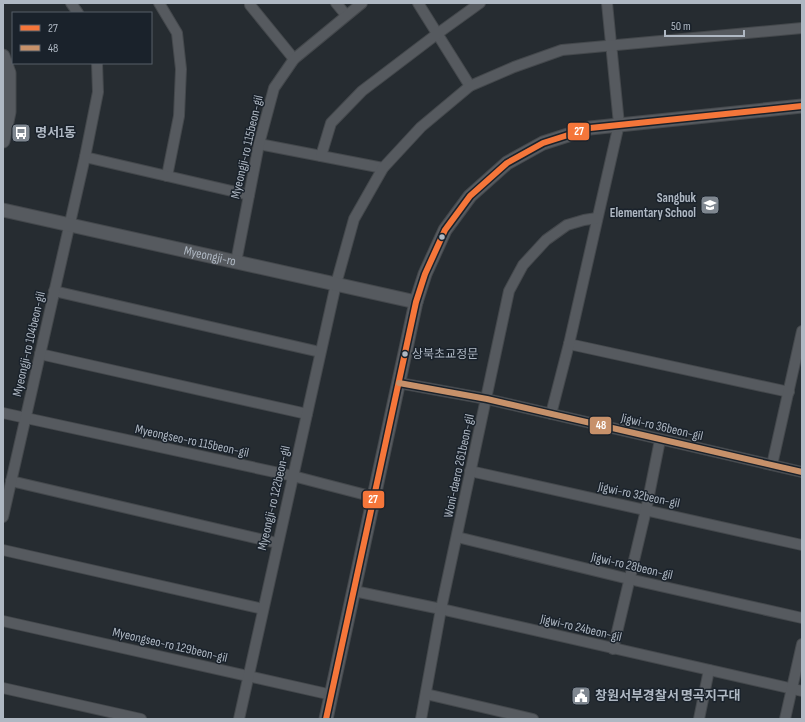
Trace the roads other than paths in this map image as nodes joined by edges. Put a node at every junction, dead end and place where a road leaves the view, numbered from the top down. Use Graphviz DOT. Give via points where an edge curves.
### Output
graph roads {
  1 [pos="71,3"];
  2 [pos="159,3"];
  3 [pos="250,3"];
  4 [pos="336,3"];
  5 [pos="362,3"];
  6 [pos="418,3"];
  7 [pos="480,3"];
  8 [pos="607,3"];
  9 [pos="77,12"];
  10 [pos="346,15"];
  11 [pos="802,28"];
  12 [pos="437,34"];
  13 [pos="611,46"];
  14 [pos="3,56"];
  15 [pos="294,59"];
  16 [pos="97,64"];
  17 [pos="470,86"];
  18 [pos="802,106"];
  19 [pos="619,124"];
  20 [pos="3,141"];
  21 [pos="259,144"];
  22 [pos="86,156"];
  23 [pos="321,156"];
  24 [pos="383,168"];
  25 [pos="167,176"];
  26 [pos="249,195"];
  27 [pos="3,210"];
  28 [pos="597,218"];
  29 [pos="70,225"];
  30 [pos="236,262"];
  31 [pos="336,284"];
  32 [pos="54,292"];
  33 [pos="416,302"];
  34 [pos="802,331"];
  35 [pos="569,344"];
  36 [pos="320,352"];
  37 [pos="40,354"];
  38 [pos="399,383"];
  39 [pos="788,392"];
  40 [pos="487,399"];
  41 [pos="3,413"];
  42 [pos="307,414"];
  43 [pos="550,414"];
  44 [pos="26,418"];
  45 [pos="660,440"];
  46 [pos="772,465"];
  47 [pos="470,471"];
  48 [pos="802,472"];
  49 [pos="292,476"];
  50 [pos="11,481"];
  51 [pos="374,497"];
  52 [pos="646,510"];
  53 [pos="3,517"];
  54 [pos="457,537"];
  55 [pos="277,544"];
  56 [pos="802,545"];
  57 [pos="3,550"];
  58 [pos="629,579"];
  59 [pos="354,591"];
  60 [pos="263,609"];
  61 [pos="441,609"];
  62 [pos="802,618"];
  63 [pos="3,621"];
  64 [pos="802,644"];
  65 [pos="613,649"];
  66 [pos="709,670"];
  67 [pos="249,676"];
  68 [pos="3,688"];
  69 [pos="792,689"];
  70 [pos="802,691"];
  71 [pos="426,694"];
  72 [pos="332,695"];
  73 [pos="141,719"];
  74 [pos="239,719"];
  75 [pos="326,719"];
  76 [pos="421,719"];
  77 [pos="533,719"];
  78 [pos="699,719"];
  79 [pos="785,719"];
  1 -- 9 [label="street"];
  2 -- 25 [label="street" via="177,33 182,69 179,116"];
  3 -- 15 [label="street"];
  4 -- 10 [label="street"];
  5 -- 10 [label="street, Myeongji-ro 115beon-gil"];
  6 -- 12 [label="street"];
  7 -- 12 [label="street"];
  8 -- 13 [label="street"];
  10 -- 15 [label="street, Myeongji-ro 115beon-gil"];
  11 -- 13 [label="street, Myeongji-ro 122beon-gil"];
  12 -- 17 [label="street"];
  12 -- 23 [label="street" via="362,91 331,123"];
  13 -- 17 [label="street, Myeongji-ro 122beon-gil" via="562,50"];
  13 -- 19 [label="street"];
  14 -- 20 [label="street" via="9,73 9,112"];
  15 -- 21 [label="street, Myeongji-ro 115beon-gil" via="274,88"];
  16 -- 22 [label="street, Myeongji-ro 104beon-gil" via="98,92"];
  17 -- 24 [label="street, Myeongji-ro 122beon-gil" via="421,127"];
  18 -- 19 [label="street"];
  19 -- 28 [label="street"];
  19 -- 33 [label="street" via="590,128 543,143 507,163 470,196 445,230 425,274"];
  21 -- 23 [label="street"];
  21 -- 26 [label="street, Myeongji-ro 115beon-gil"];
  22 -- 25 [label="street"];
  22 -- 29 [label="street, Myeongji-ro 104beon-gil"];
  23 -- 24 [label="street"];
  24 -- 31 [label="street, Myeongji-ro 122beon-gil" via="354,219"];
  25 -- 26 [label="street"];
  26 -- 30 [label="street, Myeongji-ro 115beon-gil"];
  27 -- 29 [label="street, Myeongji-ro"];
  28 -- 35 [label="street"];
  28 -- 40 [label="street, Woni-daero 261beon-gil" via="567,225 546,240 523,265 509,291"];
  29 -- 30 [label="street, Myeongji-ro"];
  29 -- 32 [label="street, Myeongji-ro 104beon-gil"];
  30 -- 31 [label="street, Myeongji-ro"];
  31 -- 33 [label="street, Myeongji-ro"];
  31 -- 36 [label="street, Myeongji-ro 122beon-gil"];
  32 -- 36 [label="street"];
  32 -- 37 [label="street, Myeongji-ro 104beon-gil"];
  33 -- 38 [label="street"];
  34 -- 39 [label="street"];
  35 -- 39 [label="street"];
  35 -- 43 [label="street"];
  36 -- 42 [label="street, Myeongji-ro 122beon-gil"];
  37 -- 42 [label="street"];
  37 -- 44 [label="street, Myeongji-ro 104beon-gil"];
  38 -- 40 [label="street, Jigwi-ro 36beon-gil"];
  38 -- 51 [label="street"];
  39 -- 46 [label="street"];
  40 -- 43 [label="street, Jigwi-ro 36beon-gil"];
  40 -- 47 [label="street, Woni-daero 261beon-gil"];
  41 -- 44 [label="street, Myeongseo-ro 115beon-gil"];
  42 -- 49 [label="street, Myeongji-ro 122beon-gil"];
  43 -- 45 [label="street, Jigwi-ro 36beon-gil"];
  44 -- 49 [label="street, Myeongseo-ro 115beon-gil"];
  44 -- 50 [label="street, Myeongji-ro 104beon-gil"];
  45 -- 46 [label="street, Jigwi-ro 36beon-gil"];
  45 -- 52 [label="street"];
  46 -- 48 [label="street, Jigwi-ro 36beon-gil"];
  47 -- 52 [label="street, Jigwi-ro 32beon-gil"];
  47 -- 54 [label="street, Woni-daero 261beon-gil"];
  49 -- 51 [label="street, Myeongseo-ro 115beon-gil"];
  49 -- 55 [label="street, Myeongji-ro 122beon-gil"];
  50 -- 53 [label="street, Myeongji-ro 104beon-gil"];
  50 -- 55 [label="street"];
  51 -- 59 [label="street"];
  52 -- 56 [label="street, Jigwi-ro 32beon-gil"];
  52 -- 58 [label="street"];
  54 -- 58 [label="street, Jigwi-ro 28beon-gil"];
  54 -- 61 [label="street, Woni-daero 261beon-gil"];
  55 -- 60 [label="street, Myeongji-ro 122beon-gil"];
  57 -- 60 [label="street"];
  58 -- 62 [label="street, Jigwi-ro 28beon-gil"];
  58 -- 65 [label="street"];
  59 -- 61 [label="street, Jigwi-ro 24beon-gil"];
  59 -- 72 [label="street"];
  60 -- 67 [label="street, Myeongji-ro 122beon-gil"];
  61 -- 65 [label="street, Jigwi-ro 24beon-gil"];
  61 -- 71 [label="street, Woni-daero 261beon-gil"];
  63 -- 67 [label="street, Myeongseo-ro 129beon-gil"];
  64 -- 69 [label="street"];
  65 -- 66 [label="street, Jigwi-ro 24beon-gil"];
  66 -- 69 [label="street, Jigwi-ro 24beon-gil"];
  66 -- 78 [label="street"];
  67 -- 72 [label="street, Myeongseo-ro 129beon-gil"];
  67 -- 74 [label="street, Myeongji-ro 122beon-gil"];
  68 -- 73 [label="street"];
  69 -- 70 [label="street, Jigwi-ro 24beon-gil"];
  69 -- 79 [label="street"];
  71 -- 76 [label="street, Woni-daero 261beon-gil"];
  71 -- 77 [label="street"];
  72 -- 75 [label="street"];
}
